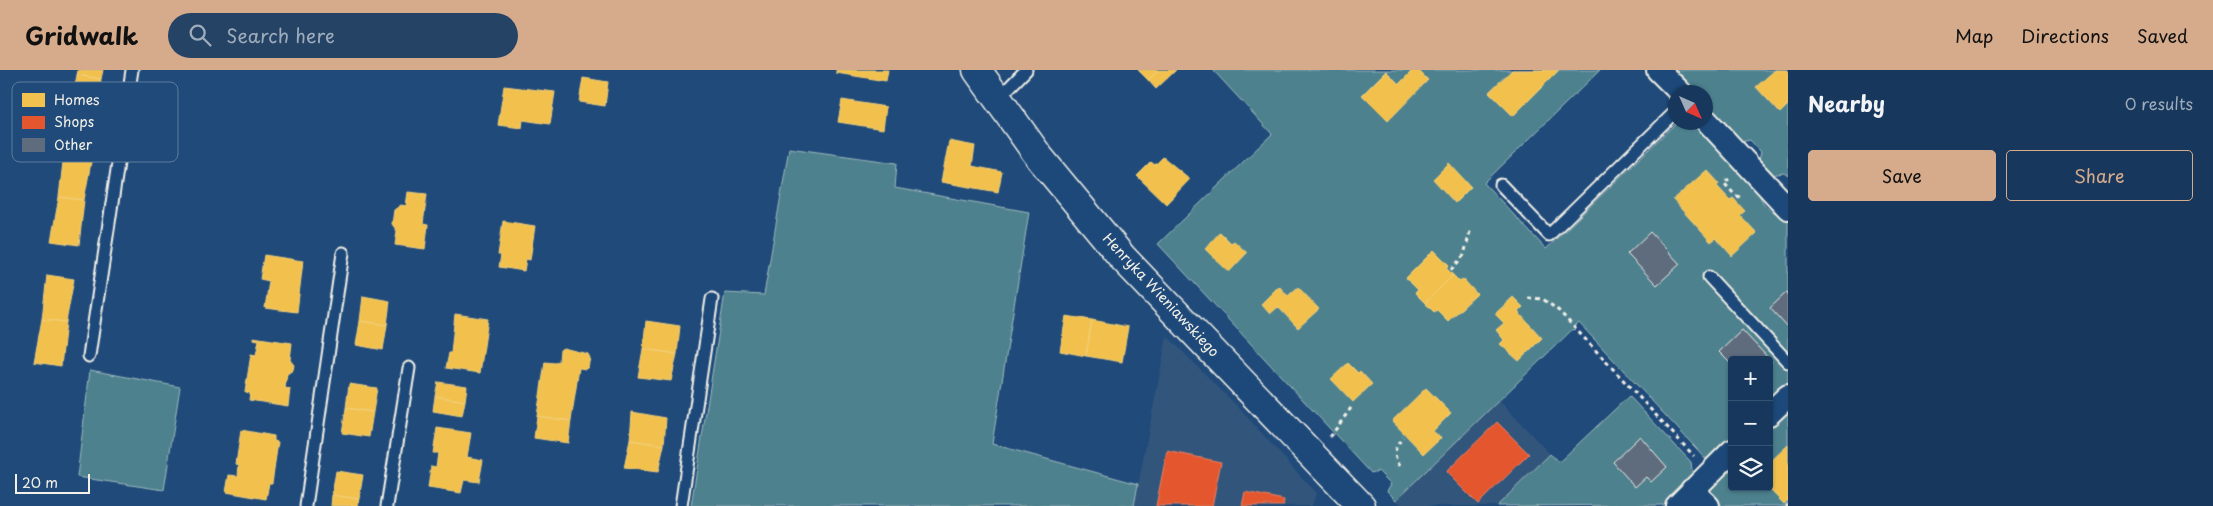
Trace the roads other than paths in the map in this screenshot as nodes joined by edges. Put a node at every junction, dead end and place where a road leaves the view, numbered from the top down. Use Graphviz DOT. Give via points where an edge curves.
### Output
graph roads {
  1 [pos="977,70"];
  2 [pos="1026,70"];
  3 [pos="1658,70"];
  4 [pos="1673,85"];
  5 [pos="998,99"];
  6 [pos="1668,119"];
  7 [pos="1713,128"];
  8 [pos="118,162"];
  9 [pos="1501,185"];
  10 [pos="1788,208"];
  11 [pos="343,253"];
  12 [pos="1708,277"];
  13 [pos="712,298"];
  14 [pos="88,356"];
  15 [pos="1788,362"];
  16 [pos="409,368"];
  17 [pos="1788,396"];
  18 [pos="1773,410"];
  19 [pos="1728,455"];
  20 [pos="1700,498"];
  21 [pos="306,506"];
  22 [pos="387,506"];
  23 [pos="682,506"];
  24 [pos="1361,506"];
  25 [pos="1676,506"];
  1 -- 5 [label="street, Henryka Wieniawskiego"];
  2 -- 5 [label="lane"];
  3 -- 4 [label="street"];
  5 -- 24 [label="street, Henryka Wieniawskiego" via="1040,158 1122,257"];
  6 -- 9 [label="lane" via="1549,235"];
  7 -- 10 [label="street"];
  8 -- 14 [label="lane"];
  11 -- 21 [label="lane"];
  12 -- 15 [label="lane"];
  13 -- 23 [label="lane"];
  16 -- 22 [label="lane"];
  17 -- 18 [label="street"];
  19 -- 20 [label="street" via="1710,472"];
  20 -- 25 [label="street"];
}
